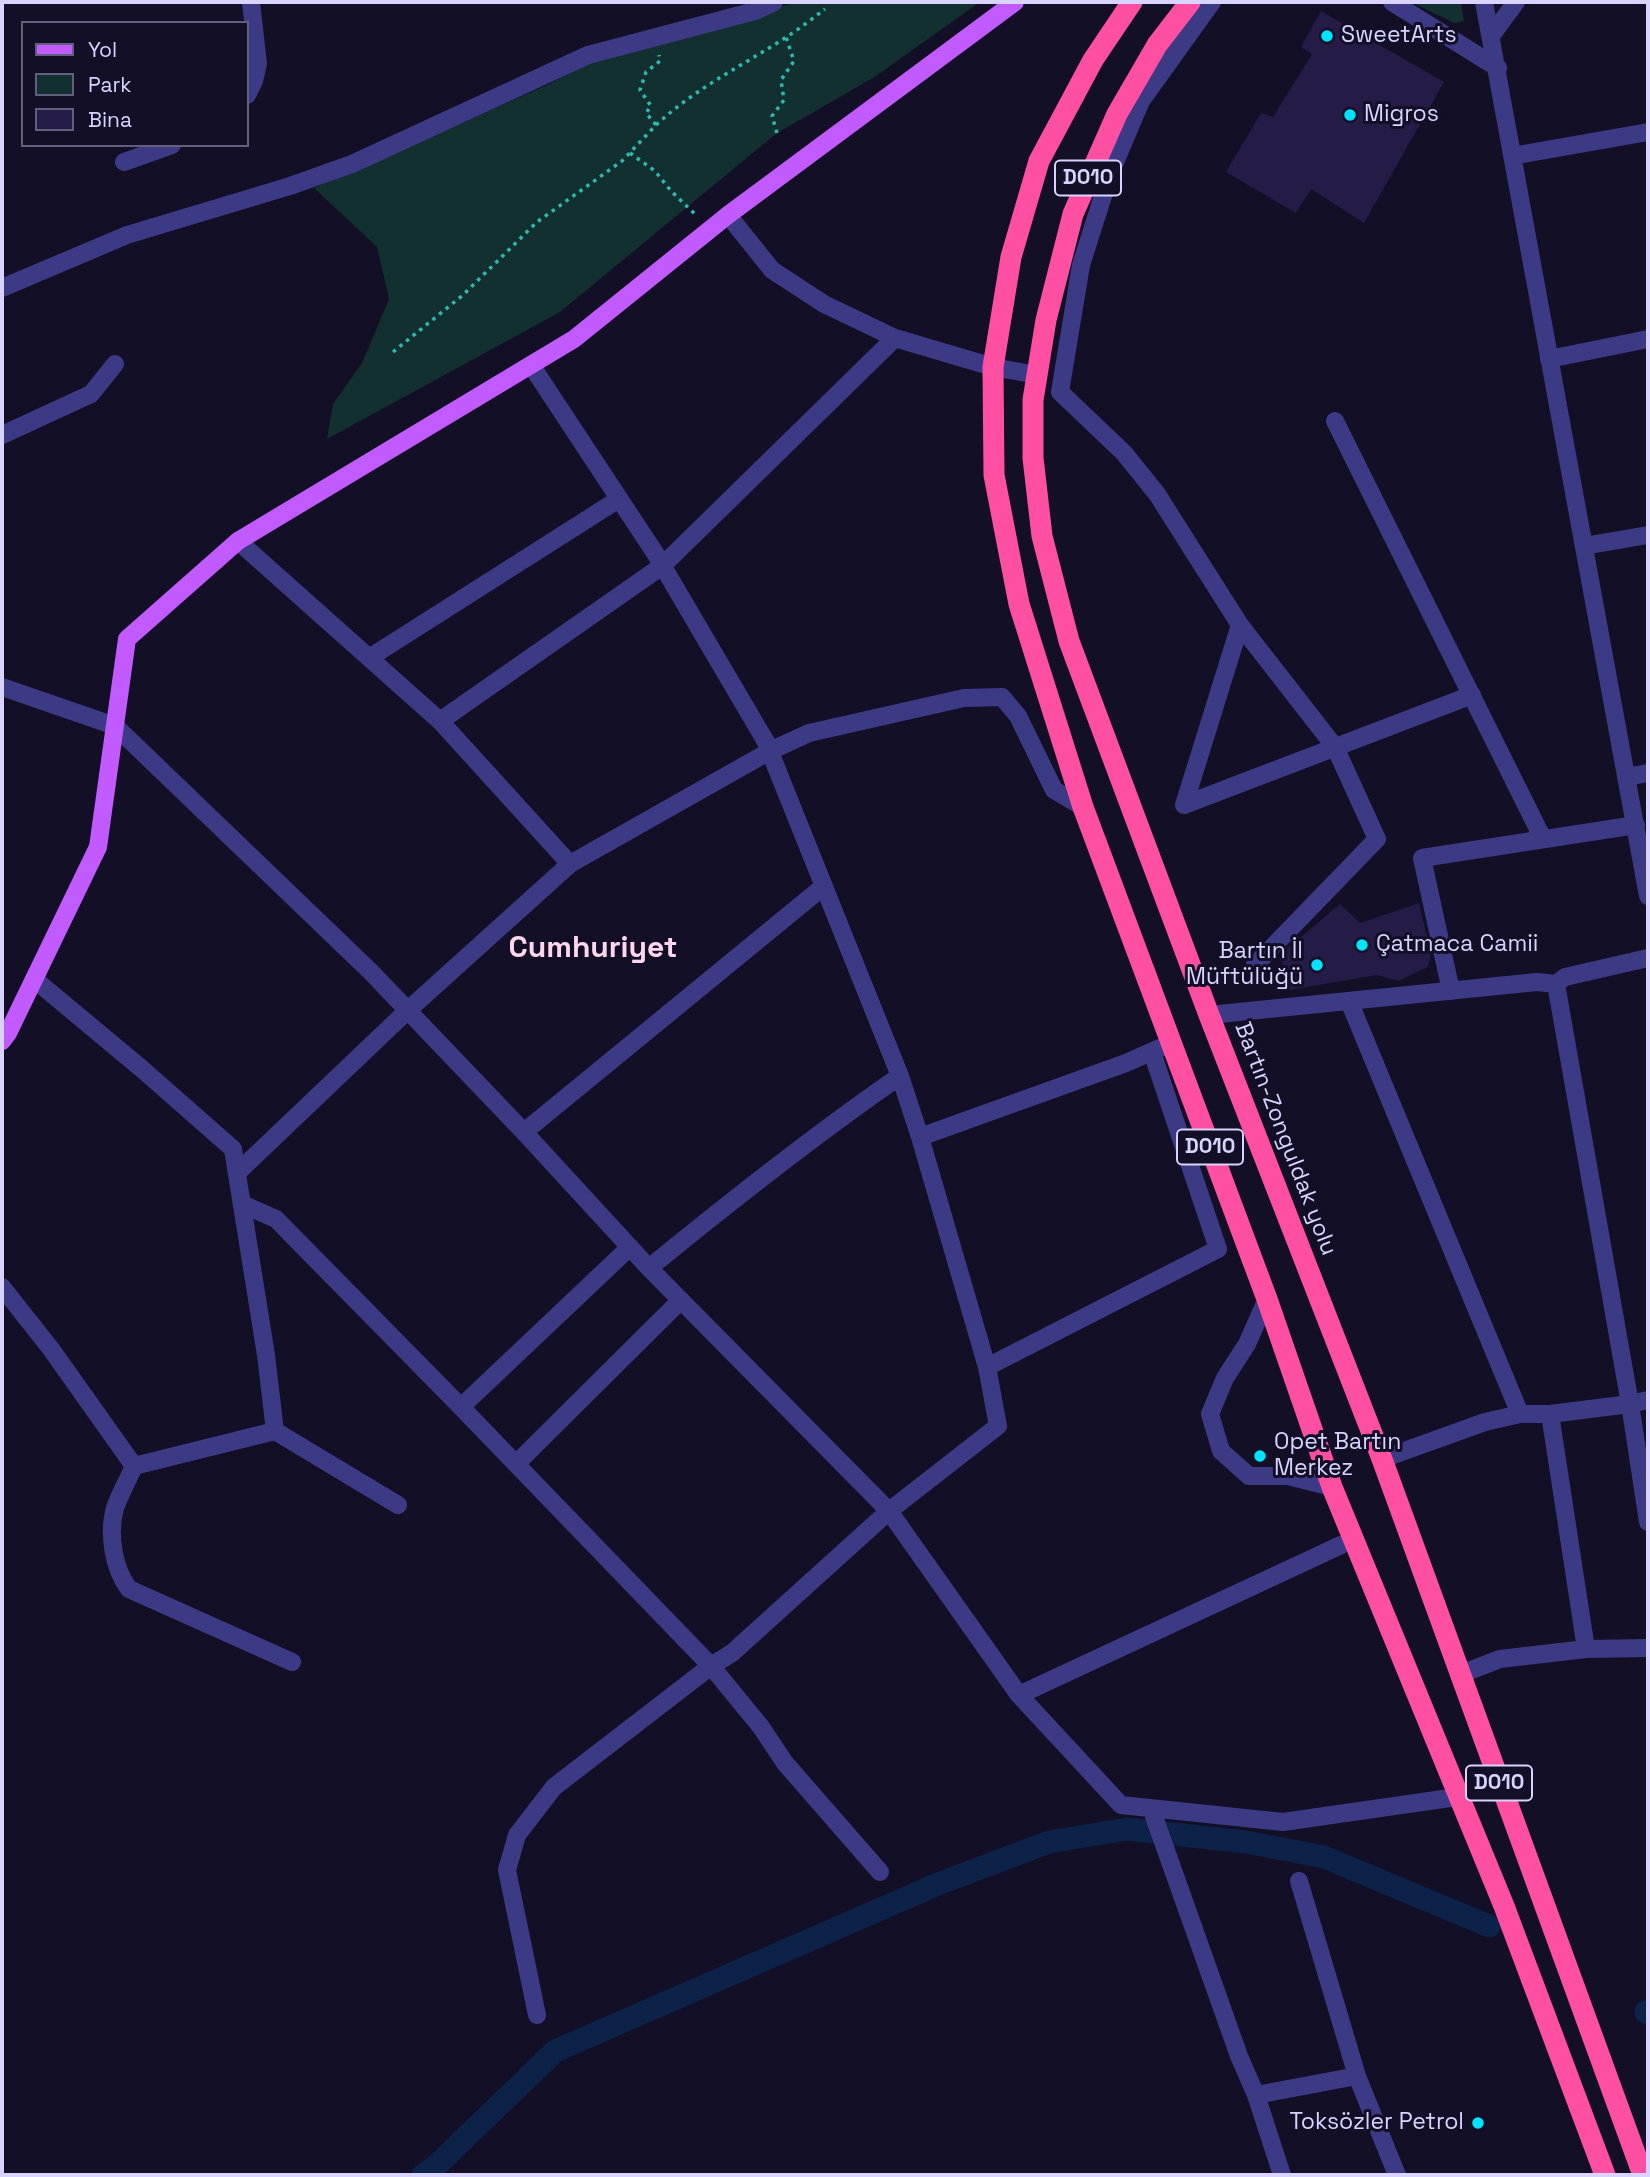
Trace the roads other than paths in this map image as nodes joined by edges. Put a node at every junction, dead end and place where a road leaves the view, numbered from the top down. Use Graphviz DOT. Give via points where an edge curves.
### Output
graph roads {
  1 [pos="251,2"];
  2 [pos="774,2"];
  3 [pos="1015,2"];
  4 [pos="1132,2"];
  5 [pos="1189,2"];
  6 [pos="1212,2"];
  7 [pos="1392,2"];
  8 [pos="1484,2"];
  9 [pos="1516,2"];
  10 [pos="1491,36"];
  11 [pos="1497,68"];
  12 [pos="248,93"];
  13 [pos="1648,132"];
  14 [pos="167,147"];
  15 [pos="1512,156"];
  16 [pos="124,162"];
  17 [pos="728,215"];
  18 [pos="2,288"];
  19 [pos="895,338"];
  20 [pos="1648,339"];
  21 [pos="1549,359"];
  22 [pos="115,364"];
  23 [pos="531,365"];
  24 [pos="993,368"];
  25 [pos="1037,375"];
  26 [pos="1335,421"];
  27 [pos="2,435"];
  28 [pos="619,499"];
  29 [pos="1648,535"];
  30 [pos="238,541"];
  31 [pos="1584,546"];
  32 [pos="662,566"];
  33 [pos="1240,625"];
  34 [pos="369,658"];
  35 [pos="2,687"];
  36 [pos="1472,695"];
  37 [pos="440,721"];
  38 [pos="116,726"];
  39 [pos="1335,747"];
  40 [pos="770,751"];
  41 [pos="1648,773"];
  42 [pos="1627,777"];
  43 [pos="1083,807"];
  44 [pos="1636,825"];
  45 [pos="1544,839"];
  46 [pos="570,864"];
  47 [pos="824,886"];
  48 [pos="1648,896"];
  49 [pos="1648,958"];
  50 [pos="1255,965"];
  51 [pos="34,979"];
  52 [pos="1556,984"];
  53 [pos="1451,991"];
  54 [pos="1349,1001"];
  55 [pos="407,1011"];
  56 [pos="1209,1015"];
  57 [pos="2,1041"];
  58 [pos="1161,1047"];
  59 [pos="900,1076"];
  60 [pos="524,1132"];
  61 [pos="920,1137"];
  62 [pos="237,1172"];
  63 [pos="242,1204"];
  64 [pos="630,1247"];
  65 [pos="649,1268"];
  66 [pos="2,1287"];
  67 [pos="1266,1299"];
  68 [pos="681,1300"];
  69 [pos="988,1367"];
  70 [pos="1648,1400"];
  71 [pos="1630,1404"];
  72 [pos="461,1407"];
  73 [pos="1520,1414"];
  74 [pos="1550,1414"];
  75 [pos="275,1431"];
  76 [pos="1382,1460"];
  77 [pos="516,1464"];
  78 [pos="134,1466"];
  79 [pos="1332,1487"];
  80 [pos="397,1504"];
  81 [pos="889,1511"];
  82 [pos="1648,1522"];
  83 [pos="1341,1545"];
  84 [pos="1648,1648"];
  85 [pos="1587,1649"];
  86 [pos="292,1662"];
  87 [pos="710,1666"];
  88 [pos="1461,1674"];
  89 [pos="1019,1695"];
  90 [pos="1457,1797"];
  91 [pos="1152,1809"];
  92 [pos="880,1872"];
  93 [pos="1299,1881"];
  94 [pos="537,2015"];
  95 [pos="1357,2076"];
  96 [pos="1256,2095"];
  97 [pos="1282,2175"];
  98 [pos="1397,2175"];
  99 [pos="1605,2175"];
  100 [pos="1643,2175"];
  1 -- 12 [label="street" via="258,64"];
  2 -- 18 [label="street" via="588,55 352,164 127,235"];
  3 -- 17 [label="main road"];
  4 -- 24 [label="highway, D010" via="1093,60 1039,161 1011,257"];
  5 -- 25 [label="highway, Bartın-Zonguldak yolu / D010" via="1157,45 1117,114 1073,214"];
  6 -- 33 [label="street" via="1141,101 1110,174 1081,265 1060,392 1124,453 1157,494"];
  7 -- 11 [label="street"];
  8 -- 10 [label="street"];
  9 -- 10 [label="street"];
  10 -- 11 [label="street"];
  11 -- 15 [label="street"];
  13 -- 15 [label="street"];
  14 -- 16 [label="street"];
  15 -- 21 [label="street"];
  17 -- 19 [label="street" via="772,270 824,304"];
  17 -- 23 [label="main road" via="574,339"];
  19 -- 24 [label="street"];
  19 -- 32 [label="street"];
  20 -- 21 [label="street"];
  21 -- 31 [label="street"];
  22 -- 27 [label="street" via="91,394"];
  23 -- 28 [label="street"];
  23 -- 30 [label="main road"];
  24 -- 25 [label="street"];
  24 -- 43 [label="highway, D010" via="994,475 1019,604"];
  25 -- 56 [label="highway, Bartın-Zonguldak yolu / D010" via="1033,458 1042,536 1069,641"];
  26 -- 36 [label="street"];
  28 -- 32 [label="street"];
  28 -- 34 [label="street"];
  29 -- 31 [label="street"];
  30 -- 34 [label="street"];
  30 -- 38 [label="main road" via="127,639"];
  31 -- 42 [label="street"];
  32 -- 37 [label="street"];
  32 -- 40 [label="street"];
  33 -- 39 [label="street"];
  33 -- 39 [label="street" via="1184,805"];
  34 -- 37 [label="street"];
  35 -- 38 [label="street"];
  36 -- 39 [label="street"];
  36 -- 45 [label="street"];
  37 -- 46 [label="street"];
  38 -- 51 [label="main road" via="99,847"];
  38 -- 55 [label="street"];
  39 -- 50 [label="street" via="1377,839"];
  40 -- 43 [label="street" via="809,733 964,698 1002,697 1018,716 1054,790"];
  40 -- 46 [label="street"];
  40 -- 47 [label="street"];
  41 -- 42 [label="street"];
  42 -- 44 [label="street"];
  43 -- 58 [label="highway, D010"];
  44 -- 45 [label="street"];
  44 -- 48 [label="street"];
  45 -- 53 [label="street" via="1422,858"];
  46 -- 55 [label="street"];
  47 -- 59 [label="street"];
  47 -- 60 [label="street"];
  49 -- 52 [label="street" via="1565,977"];
  51 -- 57 [label="main road"];
  51 -- 62 [label="street" via="233,1149"];
  52 -- 53 [label="street"];
  52 -- 71 [label="street"];
  53 -- 54 [label="street"];
  54 -- 56 [label="street"];
  54 -- 73 [label="street"];
  55 -- 60 [label="street"];
  55 -- 62 [label="street"];
  56 -- 76 [label="highway, Bartın-Zonguldak yolu / D010"];
  58 -- 61 [label="street"];
  58 -- 67 [label="highway, D010"];
  58 -- 69 [label="street" via="1218,1250"];
  59 -- 61 [label="street"];
  59 -- 65 [label="street" via="754,1182"];
  60 -- 64 [label="street"];
  61 -- 69 [label="street"];
  62 -- 63 [label="street"];
  63 -- 72 [label="street" via="276,1219"];
  63 -- 75 [label="street"];
  64 -- 65 [label="street"];
  64 -- 72 [label="street"];
  65 -- 68 [label="street"];
  66 -- 78 [label="street"];
  67 -- 79 [label="highway, D010"];
  67 -- 79 [label="street" via="1210,1414 1221,1451 1249,1476 1288,1476"];
  68 -- 77 [label="street"];
  68 -- 81 [label="street"];
  69 -- 81 [label="street" via="998,1426"];
  70 -- 71 [label="street"];
  71 -- 74 [label="street"];
  71 -- 82 [label="street"];
  72 -- 77 [label="street"];
  73 -- 74 [label="street"];
  73 -- 76 [label="street"];
  74 -- 85 [label="street"];
  75 -- 78 [label="street"];
  75 -- 80 [label="street"];
  76 -- 88 [label="highway, Bartın-Zonguldak yolu / D010"];
  77 -- 87 [label="street"];
  78 -- 86 [label="street" via="115,1509 113,1544 129,1589"];
  79 -- 90 [label="highway, D010"];
  81 -- 87 [label="street" via="732,1653"];
  81 -- 89 [label="street"];
  83 -- 89 [label="street"];
  84 -- 85 [label="street"];
  85 -- 88 [label="street" via="1500,1659"];
  87 -- 92 [label="street" via="785,1763"];
  87 -- 94 [label="street" via="554,1787 517,1835 507,1870"];
  88 -- 100 [label="highway, Bartın-Zonguldak yolu / D010"];
  89 -- 91 [label="street" via="1121,1805"];
  90 -- 91 [label="street" via="1283,1822"];
  90 -- 99 [label="highway, D010" via="1504,1906"];
  91 -- 96 [label="street" via="1238,2056"];
  93 -- 95 [label="street"];
  95 -- 96 [label="street"];
  95 -- 98 [label="street"];
  96 -- 97 [label="street"];
}
